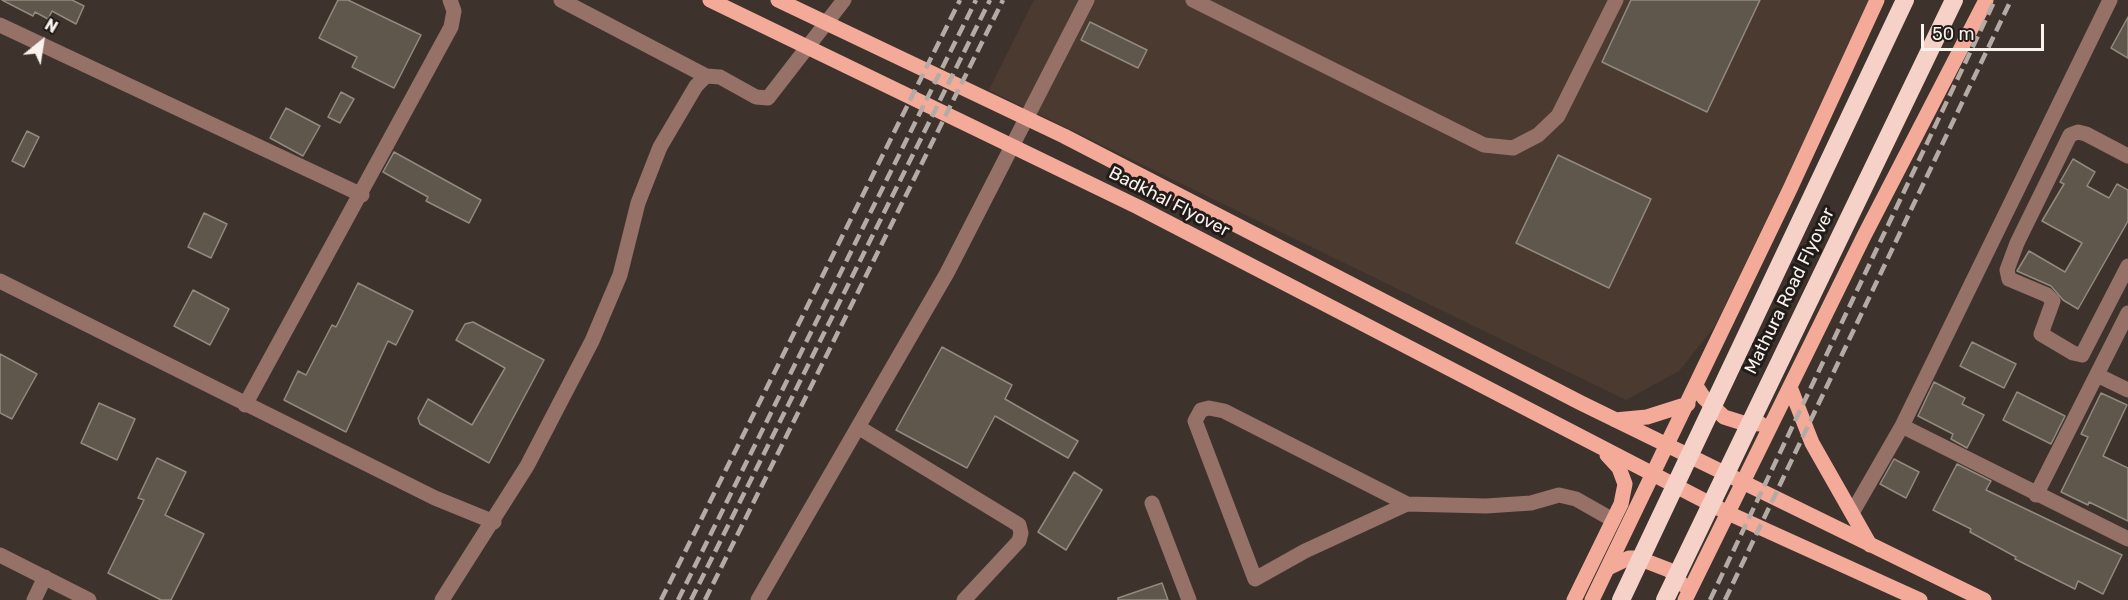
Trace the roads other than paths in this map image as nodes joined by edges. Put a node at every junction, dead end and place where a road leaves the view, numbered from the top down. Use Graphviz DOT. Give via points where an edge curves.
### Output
graph roads {
  1 [pos="450,0"];
  2 [pos="561,0"];
  3 [pos="710,0"];
  4 [pos="778,0"];
  5 [pos="844,0"];
  6 [pos="1087,0"];
  7 [pos="1193,0"];
  8 [pos="1616,0"];
  9 [pos="1877,0"];
  10 [pos="1905,0"];
  11 [pos="1954,0"];
  12 [pos="1986,0"];
  13 [pos="2110,0"];
  14 [pos="0,25"];
  15 [pos="706,76"];
  16 [pos="2128,156"];
  17 [pos="362,195"];
  18 [pos="2010,206"];
  19 [pos="2030,215"];
  20 [pos="2128,266"];
  21 [pos="0,281"];
  22 [pos="2128,313"];
  23 [pos="2097,375"];
  24 [pos="1696,386"];
  25 [pos="1790,387"];
  26 [pos="2128,390"];
  27 [pos="1688,404"];
  28 [pos="245,405"];
  29 [pos="1615,420"];
  30 [pos="1773,422"];
  31 [pos="1902,426"];
  32 [pos="858,427"];
  33 [pos="1668,445"];
  34 [pos="1604,451"];
  35 [pos="1652,475"];
  36 [pos="1745,481"];
  37 [pos="2036,495"];
  38 [pos="1152,503"];
  39 [pos="1407,504"];
  40 [pos="1728,513"];
  41 [pos="1852,513"];
  42 [pos="1613,520"];
  43 [pos="494,522"];
  44 [pos="2128,539"];
  45 [pos="1870,545"];
  46 [pos="0,555"];
  47 [pos="1608,568"];
  48 [pos="45,577"];
  49 [pos="1686,599"];
  50 [pos="34,600"];
  51 [pos="89,600"];
  52 [pos="442,600"];
  53 [pos="758,600"];
  54 [pos="964,600"];
  55 [pos="1190,600"];
  56 [pos="1574,600"];
  57 [pos="1592,600"];
  58 [pos="1621,600"];
  59 [pos="1665,600"];
  60 [pos="1920,600"];
  61 [pos="1984,600"];
  1 -- 17 [label="street" via="454,11 451,27"];
  2 -- 15 [label="street"];
  3 -- 34 [label="main road, Badkhal Flyover" via="1138,207"];
  4 -- 29 [label="main road, Badkhal Flyover" via="1064,136"];
  5 -- 15 [label="street" via="768,98 756,97 720,77"];
  6 -- 32 [label="street" via="947,273"];
  7 -- 8 [label="street" via="1484,145 1513,148 1538,135 1558,116"];
  9 -- 24 [label="main road"];
  10 -- 58 [label="highway, Mathura Road Flyover"];
  11 -- 59 [label="highway, Mathura Road Flyover"];
  12 -- 25 [label="main road"];
  13 -- 18 [label="street"];
  14 -- 17 [label="street"];
  15 -- 43 [label="street" via="660,147 638,203 620,275 592,341"];
  16 -- 19 [label="street" via="2086,134 2070,135"];
  17 -- 28 [label="street"];
  18 -- 19 [label="street"];
  18 -- 31 [label="street"];
  19 -- 20 [label="street" via="2007,270 2009,279 2054,301 2041,334 2073,353 2082,355 2091,342"];
  21 -- 28 [label="street"];
  22 -- 23 [label="street"];
  23 -- 26 [label="street"];
  23 -- 37 [label="street"];
  24 -- 27 [label="main road"];
  24 -- 30 [label="main road" via="1724,417 1758,425"];
  25 -- 30 [label="main road"];
  25 -- 41 [label="main road" via="1812,443"];
  27 -- 29 [label="main road" via="1647,417"];
  27 -- 33 [label="main road"];
  28 -- 43 [label="street" via="435,498"];
  29 -- 33 [label="main road, Badkhal Flyover"];
  30 -- 36 [label="main road"];
  31 -- 37 [label="street"];
  31 -- 41 [label="street"];
  32 -- 53 [label="street"];
  32 -- 54 [label="street" via="1019,525 1019,541"];
  33 -- 35 [label="main road"];
  33 -- 36 [label="main road, Badkhal Flyover"];
  34 -- 35 [label="main road, Badkhal Flyover"];
  34 -- 42 [label="main road" via="1619,468 1625,484"];
  35 -- 40 [label="main road, Badkhal Flyover"];
  35 -- 47 [label="main road"];
  36 -- 40 [label="main road"];
  36 -- 45 [label="main road, Badkhal Flyover"];
  37 -- 44 [label="street"];
  38 -- 55 [label="street"];
  39 -- 39 [label="street" via="1224,411 1201,410 1195,421 1255,579"];
  39 -- 42 [label="street" via="1520,504 1560,495 1576,499"];
  40 -- 49 [label="main road"];
  40 -- 60 [label="main road, Badkhal Flyover"];
  41 -- 45 [label="main road"];
  42 -- 56 [label="main road"];
  43 -- 52 [label="street"];
  45 -- 61 [label="main road, Badkhal Flyover"];
  46 -- 48 [label="street"];
  47 -- 49 [label="main road" via="1629,558 1655,564 1682,582"];
  47 -- 57 [label="main road"];
  48 -- 50 [label="street"];
  48 -- 51 [label="street"];
}
